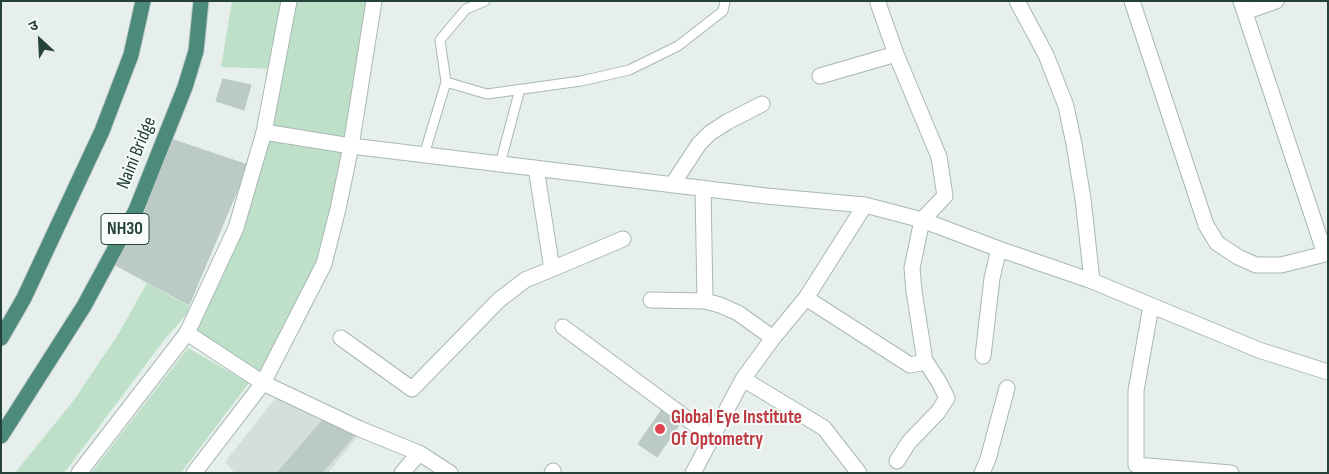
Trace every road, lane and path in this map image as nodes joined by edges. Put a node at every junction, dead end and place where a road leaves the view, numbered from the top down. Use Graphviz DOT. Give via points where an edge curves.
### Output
graph roads {
  1 [pos="143,1"];
  2 [pos="201,1"];
  3 [pos="289,1"];
  4 [pos="374,1"];
  5 [pos="485,1"];
  6 [pos="725,1"];
  7 [pos="1017,1"];
  8 [pos="1132,1"];
  9 [pos="1276,1"];
  10 [pos="878,3"];
  11 [pos="1242,7"];
  12 [pos="896,54"];
  13 [pos="820,76"];
  14 [pos="446,82"];
  15 [pos="520,89"];
  16 [pos="762,104"];
  17 [pos="264,132"];
  18 [pos="351,146"];
  19 [pos="424,155"];
  20 [pos="500,164"];
  21 [pos="536,168"];
  22 [pos="672,185"];
  23 [pos="702,188"];
  24 [pos="865,205"];
  25 [pos="922,220"];
  26 [pos="623,239"];
  27 [pos="999,249"];
  28 [pos="1326,254"];
  29 [pos="552,269"];
  30 [pos="1092,281"];
  31 [pos="806,298"];
  32 [pos="651,300"];
  33 [pos="705,301"];
  34 [pos="1151,306"];
  35 [pos="562,327"];
  36 [pos="188,332"];
  37 [pos="1,338"];
  38 [pos="341,338"];
  39 [pos="773,338"];
  40 [pos="983,356"];
  41 [pos="924,360"];
  42 [pos="1328,372"];
  43 [pos="743,378"];
  44 [pos="263,383"];
  45 [pos="1007,388"];
  46 [pos="1,436"];
  47 [pos="713,438"];
  48 [pos="419,453"];
  49 [pos="897,460"];
  50 [pos="79,473"];
  51 [pos="194,473"];
  52 [pos="402,473"];
  53 [pos="450,473"];
  54 [pos="693,473"];
  55 [pos="859,473"];
  56 [pos="982,473"];
  57 [pos="1231,473"];
  1 -- 37 [label="highway" via="130,55 102,131 24,298"];
  2 -- 46 [label="highway, Naini Bridge / NH30" via="196,51 185,87 136,210 84,306"];
  3 -- 17 [label="street"];
  4 -- 18 [label="street"];
  5 -- 14 [label="lane" via="466,9 440,40"];
  6 -- 15 [label="lane" via="723,11 678,46 629,70 581,81"];
  7 -- 30 [label="street" via="1046,55 1066,106 1083,198"];
  8 -- 28 [label="street" via="1206,224 1217,243 1256,265 1281,265"];
  9 -- 11 [label="street"];
  10 -- 12 [label="street"];
  11 -- 28 [label="street"];
  12 -- 13 [label="street"];
  12 -- 25 [label="street" via="939,158 944,180 945,196"];
  14 -- 15 [label="lane" via="487,94"];
  14 -- 19 [label="lane"];
  15 -- 20 [label="lane"];
  16 -- 22 [label="street" via="710,133"];
  17 -- 18 [label="street"];
  17 -- 36 [label="street" via="236,228"];
  18 -- 19 [label="street"];
  18 -- 44 [label="street" via="324,264"];
  19 -- 20 [label="street"];
  20 -- 21 [label="street"];
  21 -- 22 [label="street"];
  21 -- 29 [label="street"];
  22 -- 23 [label="street"];
  23 -- 24 [label="street"];
  23 -- 33 [label="street"];
  24 -- 25 [label="street"];
  24 -- 31 [label="street"];
  25 -- 27 [label="street"];
  25 -- 41 [label="street" via="912,268"];
  26 -- 29 [label="street"];
  27 -- 30 [label="street"];
  27 -- 40 [label="street" via="992,278"];
  29 -- 38 [label="street" via="525,280 499,300 412,389"];
  30 -- 34 [label="street"];
  31 -- 39 [label="street"];
  31 -- 41 [label="street" via="910,365"];
  32 -- 33 [label="street"];
  33 -- 39 [label="street" via="738,313"];
  34 -- 42 [label="street" via="1259,350"];
  34 -- 57 [label="street" via="1136,391 1136,465"];
  35 -- 47 [label="street"];
  36 -- 44 [label="street"];
  36 -- 50 [label="street"];
  39 -- 43 [label="street"];
  41 -- 49 [label="street" via="946,398"];
  43 -- 47 [label="street"];
  43 -- 55 [label="street" via="824,428"];
  44 -- 48 [label="street"];
  44 -- 51 [label="street"];
  45 -- 56 [label="street"];
  47 -- 54 [label="street"];
  48 -- 52 [label="street"];
  48 -- 53 [label="street"];
}
